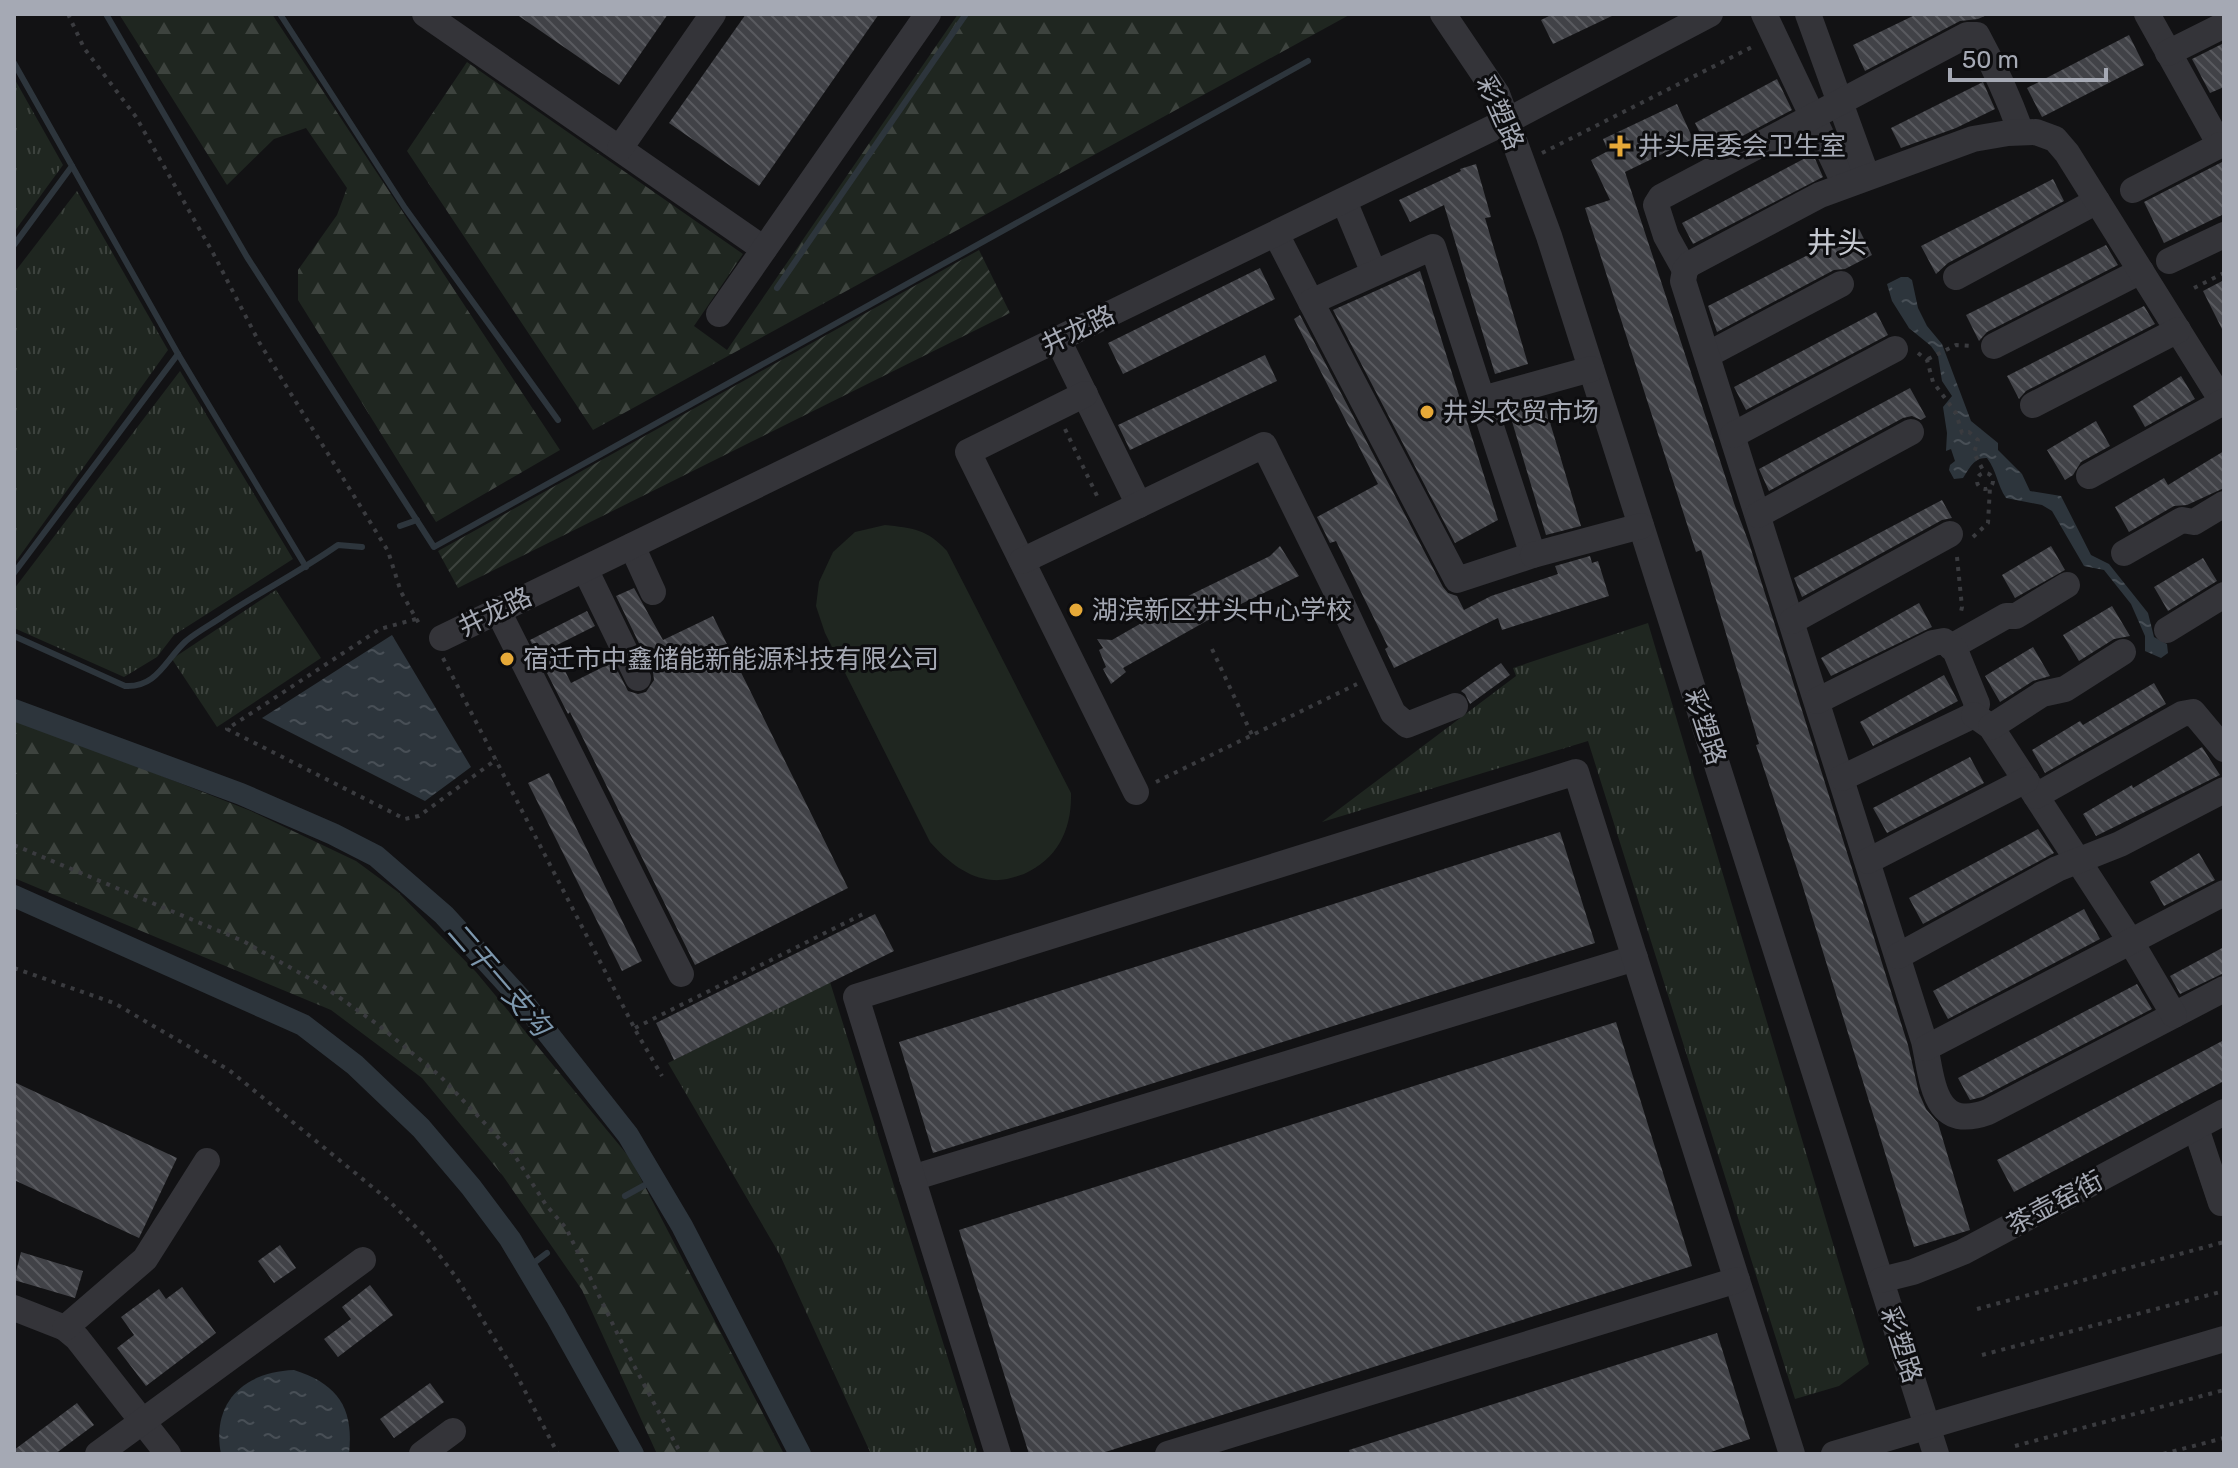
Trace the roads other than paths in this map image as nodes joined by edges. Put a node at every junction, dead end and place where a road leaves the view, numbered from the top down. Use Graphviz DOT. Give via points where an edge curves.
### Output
graph roads {
  1 [pos="425,14"];
  2 [pos="713,14"];
  3 [pos="928,14"];
  4 [pos="1443,14"];
  5 [pos="1710,14"];
  6 [pos="1808,14"];
  7 [pos="2147,14"];
  8 [pos="463,24"];
  9 [pos="1769,25"];
  10 [pos="2224,25"];
  11 [pos="2168,53"];
  12 [pos="1840,101"];
  13 [pos="1812,116"];
  14 [pos="1507,121"];
  15 [pos="2021,132"];
  16 [pos="2222,144"];
  17 [pos="620,148"];
  18 [pos="1856,181"];
  19 [pos="2133,190"];
  20 [pos="1344,201"];
  21 [pos="2097,201"];
  22 [pos="1276,234"];
  23 [pos="2224,235"];
  24 [pos="764,249"];
  25 [pos="2169,261"];
  26 [pos="1685,270"];
  27 [pos="2141,271"];
  28 [pos="1374,273"];
  29 [pos="1956,277"];
  30 [pos="1841,284"];
  31 [pos="1311,302"];
  32 [pos="719,314"];
  33 [pos="2178,330"];
  34 [pos="1058,340"];
  35 [pos="1994,346"];
  36 [pos="1895,349"];
  37 [pos="1707,355"];
  38 [pos="1591,369"];
  39 [pos="1085,394"];
  40 [pos="1482,399"];
  41 [pos="2223,403"];
  42 [pos="2033,405"];
  43 [pos="1911,432"];
  44 [pos="1733,435"];
  45 [pos="2089,476"];
  46 [pos="2224,504"];
  47 [pos="1139,505"];
  48 [pos="1758,515"];
  49 [pos="1641,526"];
  50 [pos="1959,540"];
  51 [pos="632,546"];
  52 [pos="2124,553"];
  53 [pos="1533,555"];
  54 [pos="1022,561"];
  55 [pos="585,569"];
  56 [pos="2067,585"];
  57 [pos="653,592"];
  58 [pos="2224,595"];
  59 [pos="498,611"];
  60 [pos="1792,621"];
  61 [pos="2167,630"];
  62 [pos="438,640"];
  63 [pos="1948,644"];
  64 [pos="2123,652"];
  65 [pos="638,678"];
  66 [pos="1817,701"];
  67 [pos="1455,706"];
  68 [pos="1983,721"];
  69 [pos="2224,749"];
  70 [pos="1842,778"];
  71 [pos="2031,788"];
  72 [pos="2224,790"];
  73 [pos="1136,792"];
  74 [pos="2078,860"];
  75 [pos="1868,861"];
  76 [pos="2224,893"];
  77 [pos="2131,942"];
  78 [pos="1898,956"];
  79 [pos="1635,958"];
  80 [pos="681,974"];
  81 [pos="2224,989"];
  82 [pos="2174,1015"];
  83 [pos="1926,1048"];
  84 [pos="2224,1112"];
  85 [pos="2196,1128"];
  86 [pos="207,1161"];
  87 [pos="912,1178"];
  88 [pos="2223,1206"];
  89 [pos="363,1260"];
  90 [pos="1737,1280"];
  91 [pos="1881,1280"];
  92 [pos="14,1308"];
  93 [pos="65,1328"];
  94 [pos="2224,1339"];
  95 [pos="142,1422"];
  96 [pos="1927,1426"];
  97 [pos="453,1431"];
  98 [pos="98,1454"];
  99 [pos="168,1454"];
  100 [pos="422,1454"];
  101 [pos="998,1454"];
  102 [pos="1168,1454"];
  103 [pos="1792,1454"];
  104 [pos="1834,1454"];
  105 [pos="1936,1454"];
  1 -- 8 [label="street"];
  2 -- 17 [label="street"];
  3 -- 24 [label="street"];
  4 -- 14 [label="street, 彩塑路" via="1497,94"];
  5 -- 14 [label="street, 井龙路"];
  6 -- 12 [label="street"];
  7 -- 11 [label="street"];
  8 -- 17 [label="street"];
  9 -- 13 [label="street"];
  10 -- 11 [label="street"];
  11 -- 16 [label="street"];
  12 -- 13 [label="street"];
  12 -- 15 [label="street" via="1967,35 1977,35"];
  12 -- 18 [label="street"];
  13 -- 18 [label="street"];
  13 -- 26 [label="street" via="1661,197 1656,205 1666,236"];
  14 -- 20 [label="street, 井龙路"];
  14 -- 38 [label="street, 彩塑路"];
  15 -- 18 [label="street" via="1973,139"];
  15 -- 21 [label="street" via="2055,139"];
  16 -- 19 [label="street"];
  17 -- 24 [label="street"];
  18 -- 26 [label="street" via="1794,208"];
  20 -- 22 [label="street, 井龙路"];
  20 -- 28 [label="street"];
  21 -- 27 [label="street"];
  21 -- 29 [label="street"];
  22 -- 31 [label="street"];
  22 -- 34 [label="street, 井龙路"];
  23 -- 25 [label="street"];
  24 -- 32 [label="street"];
  26 -- 37 [label="street" via="1683,281"];
  27 -- 33 [label="street"];
  27 -- 35 [label="street"];
  28 -- 31 [label="street"];
  28 -- 40 [label="street" via="1433,247"];
  30 -- 37 [label="street"];
  31 -- 53 [label="street" via="1457,580"];
  33 -- 41 [label="street"];
  33 -- 42 [label="street"];
  34 -- 39 [label="street"];
  34 -- 51 [label="street, 井龙路"];
  36 -- 44 [label="street"];
  37 -- 44 [label="street"];
  38 -- 40 [label="street"];
  38 -- 49 [label="street, 彩塑路"];
  39 -- 47 [label="street"];
  39 -- 54 [label="street" via="968,452"];
  40 -- 53 [label="street"];
  41 -- 45 [label="street"];
  43 -- 48 [label="street"];
  44 -- 48 [label="street"];
  46 -- 52 [label="street" via="2194,522 2182,520"];
  47 -- 54 [label="street"];
  47 -- 67 [label="street" via="1264,445 1393,713 1407,725"];
  48 -- 60 [label="street"];
  49 -- 53 [label="street"];
  49 -- 91 [label="street, 彩塑路"];
  50 -- 60 [label="street"];
  51 -- 55 [label="street, 井龙路"];
  51 -- 57 [label="street"];
  54 -- 73 [label="street"];
  55 -- 59 [label="street, 井龙路"];
  55 -- 65 [label="street"];
  56 -- 63 [label="street" via="2016,616"];
  58 -- 61 [label="street"];
  59 -- 62 [label="street, 井龙路"];
  59 -- 80 [label="street"];
  60 -- 66 [label="street"];
  63 -- 66 [label="street" via="1933,643"];
  63 -- 68 [label="street"];
  64 -- 68 [label="street" via="2065,689"];
  66 -- 70 [label="street"];
  68 -- 70 [label="street"];
  68 -- 71 [label="street"];
  69 -- 71 [label="street" via="2193,712 2182,714"];
  70 -- 75 [label="street"];
  71 -- 74 [label="street"];
  71 -- 75 [label="street"];
  72 -- 74 [label="street"];
  74 -- 77 [label="street"];
  74 -- 78 [label="street"];
  75 -- 78 [label="street"];
  76 -- 77 [label="street"];
  77 -- 82 [label="street"];
  77 -- 83 [label="street"];
  78 -- 83 [label="street"];
  79 -- 87 [label="street"];
  79 -- 87 [label="street" via="1576,772 856,997"];
  79 -- 90 [label="street"];
  81 -- 82 [label="street"];
  82 -- 83 [label="street" via="1970,1118 1944,1109"];
  84 -- 85 [label="street, 茶壶窑街"];
  85 -- 88 [label="street"];
  85 -- 91 [label="street, 茶壶窑街" via="1963,1252"];
  86 -- 93 [label="street" via="145,1259"];
  87 -- 101 [label="street"];
  89 -- 95 [label="street"];
  90 -- 102 [label="street"];
  90 -- 103 [label="street"];
  91 -- 96 [label="street, 彩塑路"];
  92 -- 93 [label="street"];
  93 -- 95 [label="street"];
  94 -- 96 [label="street"];
  95 -- 98 [label="street"];
  95 -- 99 [label="street"];
  96 -- 104 [label="street"];
  96 -- 105 [label="street, 彩塑路"];
  97 -- 100 [label="street"];
}
